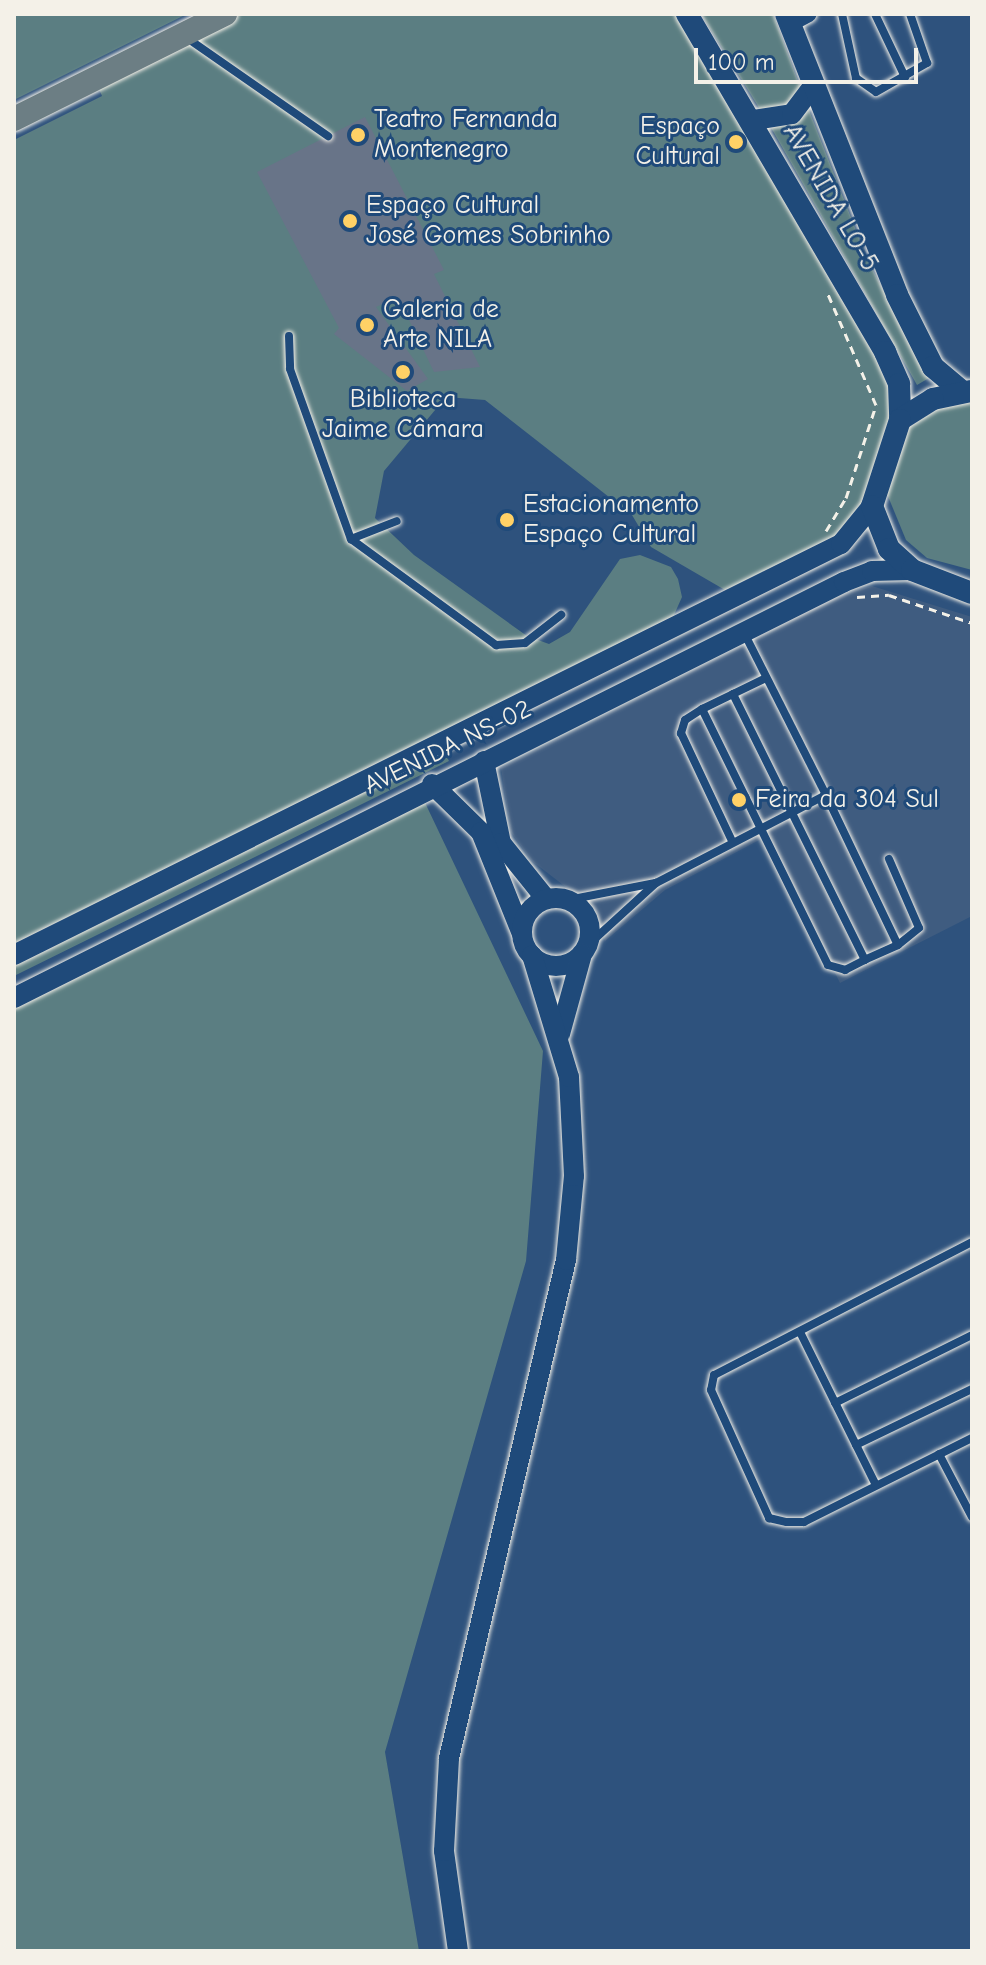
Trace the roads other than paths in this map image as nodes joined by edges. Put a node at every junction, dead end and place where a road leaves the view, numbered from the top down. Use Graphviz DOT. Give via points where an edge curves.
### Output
graph roads {
  1 [pos="225,14"];
  2 [pos="687,14"];
  3 [pos="842,14"];
  4 [pos="875,14"];
  5 [pos="910,14"];
  6 [pos="795,17"];
  7 [pos="183,35"];
  8 [pos="905,77"];
  9 [pos="814,85"];
  10 [pos="14,119"];
  11 [pos="754,120"];
  12 [pos="328,136"];
  13 [pos="289,336"];
  14 [pos="967,391"];
  15 [pos="900,420"];
  16 [pos="872,506"];
  17 [pos="397,521"];
  18 [pos="351,539"];
  19 [pos="912,570"];
  20 [pos="972,593"];
  21 [pos="561,615"];
  22 [pos="743,631"];
  23 [pos="766,678"];
  24 [pos="733,694"];
  25 [pos="702,709"];
  26 [pos="484,761"];
  27 [pos="432,784"];
  28 [pos="826,795"];
  29 [pos="791,812"];
  30 [pos="761,827"];
  31 [pos="732,841"];
  32 [pos="889,859"];
  33 [pos="656,883"];
  34 [pos="546,899"];
  35 [pos="568,900"];
  36 [pos="522,934"];
  37 [pos="898,945"];
  38 [pos="585,950"];
  39 [pos="14,955"];
  40 [pos="532,955"];
  41 [pos="865,960"];
  42 [pos="14,998"];
  43 [pos="560,1034"];
  44 [pos="972,1242"];
  45 [pos="800,1332"];
  46 [pos="972,1335"];
  47 [pos="972,1389"];
  48 [pos="835,1403"];
  49 [pos="972,1438"];
  50 [pos="856,1445"];
  51 [pos="939,1454"];
  52 [pos="876,1485"];
  53 [pos="972,1517"];
  54 [pos="458,1951"];
  1 -- 7 [label="main road"];
  2 -- 11 [label="main road, AVENIDA LO-5"];
  3 -- 8 [label="lane" via="862,88 876,92"];
  4 -- 8 [label="lane"];
  5 -- 8 [label="lane" via="927,63"];
  6 -- 9 [label="main road, AVENIDA LO-5"];
  7 -- 10 [label="main road"];
  7 -- 12 [label="lane"];
  9 -- 11 [label="street" via="792,114"];
  9 -- 14 [label="main road, AVENIDA LO-5" via="902,307 933,367"];
  11 -- 15 [label="main road, AVENIDA LO-5" via="885,352 899,384"];
  13 -- 18 [label="lane" via="290,369"];
  14 -- 15 [label="main road"];
  15 -- 16 [label="main road"];
  16 -- 19 [label="main road" via="889,549"];
  16 -- 39 [label="street, AVENIDA NS-02" via="841,544"];
  17 -- 18 [label="lane"];
  18 -- 21 [label="lane" via="496,645 525,643"];
  19 -- 20 [label="main road"];
  19 -- 22 [label="street, AVENIDA NS-02" via="872,571"];
  22 -- 23 [label="lane"];
  22 -- 26 [label="street, AVENIDA NS-02"];
  23 -- 24 [label="lane"];
  23 -- 28 [label="lane"];
  24 -- 25 [label="lane"];
  24 -- 29 [label="lane"];
  25 -- 30 [label="lane"];
  25 -- 31 [label="lane" via="685,720 681,733"];
  26 -- 27 [label="street, AVENIDA NS-02"];
  26 -- 34 [label="street" via="505,851"];
  27 -- 36 [label="street" via="481,832"];
  27 -- 42 [label="street, AVENIDA NS-02"];
  28 -- 29 [label="lane"];
  28 -- 37 [label="lane"];
  29 -- 30 [label="lane"];
  29 -- 41 [label="lane"];
  30 -- 31 [label="lane"];
  30 -- 41 [label="lane" via="828,965 845,970"];
  31 -- 33 [label="lane"];
  32 -- 37 [label="lane" via="919,928"];
  33 -- 35 [label="lane"];
  33 -- 38 [label="lane"];
  34 -- 35 [label="street"];
  34 -- 36 [label="street" via="526,916"];
  35 -- 38 [label="street" via="589,923"];
  36 -- 40 [label="street"];
  37 -- 41 [label="lane"];
  38 -- 40 [label="street" via="557,966"];
  38 -- 43 [label="street"];
  40 -- 43 [label="street"];
  43 -- 54 [label="street" via="574,1120 566,1260 449,1758 444,1851"];
  44 -- 45 [label="lane"];
  45 -- 48 [label="lane"];
  45 -- 52 [label="lane" via="714,1375 711,1390 769,1518 804,1522"];
  46 -- 48 [label="lane"];
  47 -- 50 [label="lane"];
  48 -- 50 [label="lane"];
  49 -- 51 [label="lane"];
  50 -- 52 [label="lane"];
  51 -- 52 [label="lane"];
  51 -- 53 [label="lane"];
}
